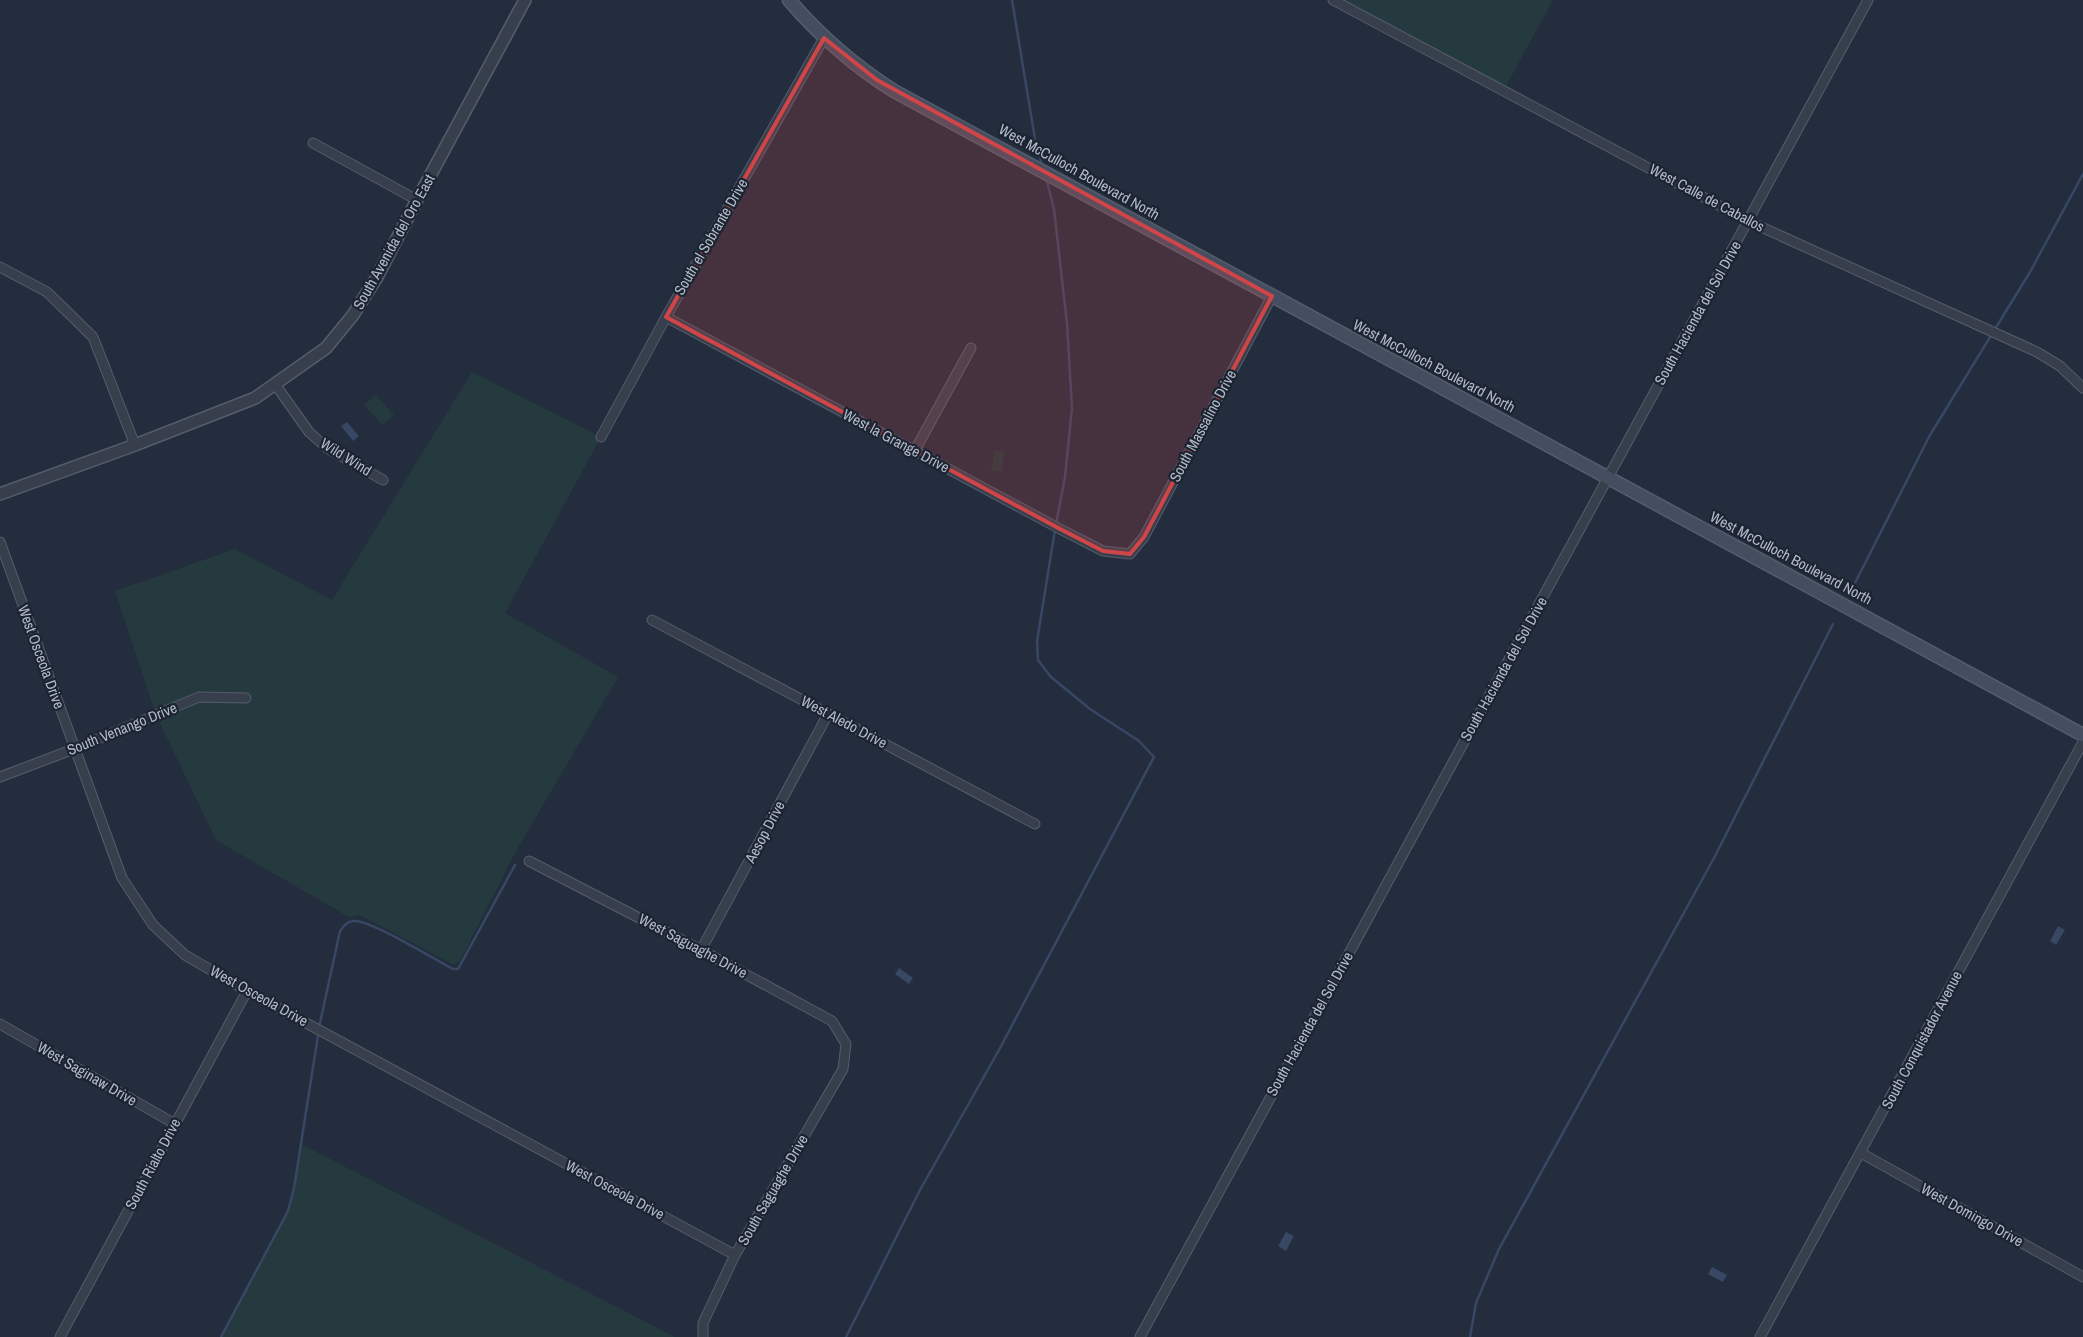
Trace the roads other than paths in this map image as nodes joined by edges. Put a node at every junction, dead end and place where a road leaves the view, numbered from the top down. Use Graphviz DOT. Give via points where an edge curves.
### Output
graph roads {
  1 [pos="525,0"];
  2 [pos="788,0"];
  3 [pos="1333,0"];
  4 [pos="1868,0"];
  5 [pos="824,38"];
  6 [pos="313,143"];
  7 [pos="417,200"];
  8 [pos="1748,221"];
  9 [pos="0,267"];
  10 [pos="1272,296"];
  11 [pos="666,317"];
  12 [pos="971,348"];
  13 [pos="275,384"];
  14 [pos="2083,388"];
  15 [pos="601,437"];
  16 [pos="135,445"];
  17 [pos="914,452"];
  18 [pos="1608,478"];
  19 [pos="383,480"];
  20 [pos="0,494"];
  21 [pos="0,542"];
  22 [pos="1130,554"];
  23 [pos="652,620"];
  24 [pos="246,698"];
  25 [pos="828,714"];
  26 [pos="2083,735"];
  27 [pos="2083,742"];
  28 [pos="74,749"];
  29 [pos="0,777"];
  30 [pos="1035,824"];
  31 [pos="529,861"];
  32 [pos="701,950"];
  33 [pos="247,991"];
  34 [pos="0,1024"];
  35 [pos="846,1044"];
  36 [pos="175,1124"];
  37 [pos="1861,1154"];
  38 [pos="736,1255"];
  39 [pos="2083,1278"];
  40 [pos="60,1337"];
  41 [pos="703,1337"];
  42 [pos="1140,1337"];
  43 [pos="1760,1337"];
  1 -- 7 [label="street, South Avenida del Oro East"];
  2 -- 5 [label="main road, West McCulloch Boulevard North"];
  3 -- 8 [label="street, West Calle de Caballos"];
  4 -- 8 [label="street, South Hacienda del Sol Drive"];
  5 -- 10 [label="main road, West McCulloch Boulevard North" via="894,91"];
  5 -- 11 [label="street, South el Sobrante Drive"];
  6 -- 7 [label="street"];
  7 -- 13 [label="street, South Avenida del Oro East" via="353,315 326,348"];
  8 -- 14 [label="street, West Calle de Caballos" via="2036,352 2060,366"];
  8 -- 18 [label="street, South Hacienda del Sol Drive"];
  9 -- 16 [label="street" via="47,292 92,337"];
  10 -- 18 [label="main road, West McCulloch Boulevard North"];
  10 -- 22 [label="street, South Massalino Drive" via="1144,537"];
  11 -- 15 [label="street, South el Sobrante Drive"];
  11 -- 17 [label="street, West la Grange Drive"];
  12 -- 17 [label="street"];
  13 -- 16 [label="street, South Avenida del Oro East" via="254,398"];
  13 -- 19 [label="street, Wild Wind" via="309,432 327,448"];
  16 -- 20 [label="street, South Avenida del Oro East"];
  17 -- 22 [label="street, West la Grange Drive" via="1103,551"];
  18 -- 26 [label="main road, West McCulloch Boulevard North"];
  18 -- 42 [label="street, South Hacienda del Sol Drive"];
  21 -- 28 [label="street, West Osceola Drive"];
  23 -- 25 [label="street, West Aledo Drive"];
  24 -- 28 [label="street, South Venango Drive" via="198,697"];
  25 -- 30 [label="street, West Aledo Drive"];
  25 -- 32 [label="street, Aesop Drive"];
  27 -- 37 [label="street, South Conquistador Avenue"];
  28 -- 29 [label="street, South Venango Drive"];
  28 -- 33 [label="street, West Osceola Drive" via="122,878 153,925 185,955"];
  31 -- 32 [label="street, West Saguaghe Drive"];
  32 -- 35 [label="street, West Saguaghe Drive" via="832,1022"];
  33 -- 36 [label="street, South Rialto Drive"];
  33 -- 38 [label="street, West Osceola Drive"];
  34 -- 36 [label="street, West Saginaw Drive"];
  35 -- 38 [label="street, South Saguaghe Drive" via="843,1069"];
  36 -- 40 [label="street, South Rialto Drive"];
  37 -- 39 [label="street, West Domingo Drive"];
  37 -- 43 [label="street, South Conquistador Avenue"];
  38 -- 41 [label="street, South Saguaghe Drive" via="703,1323"];
}
